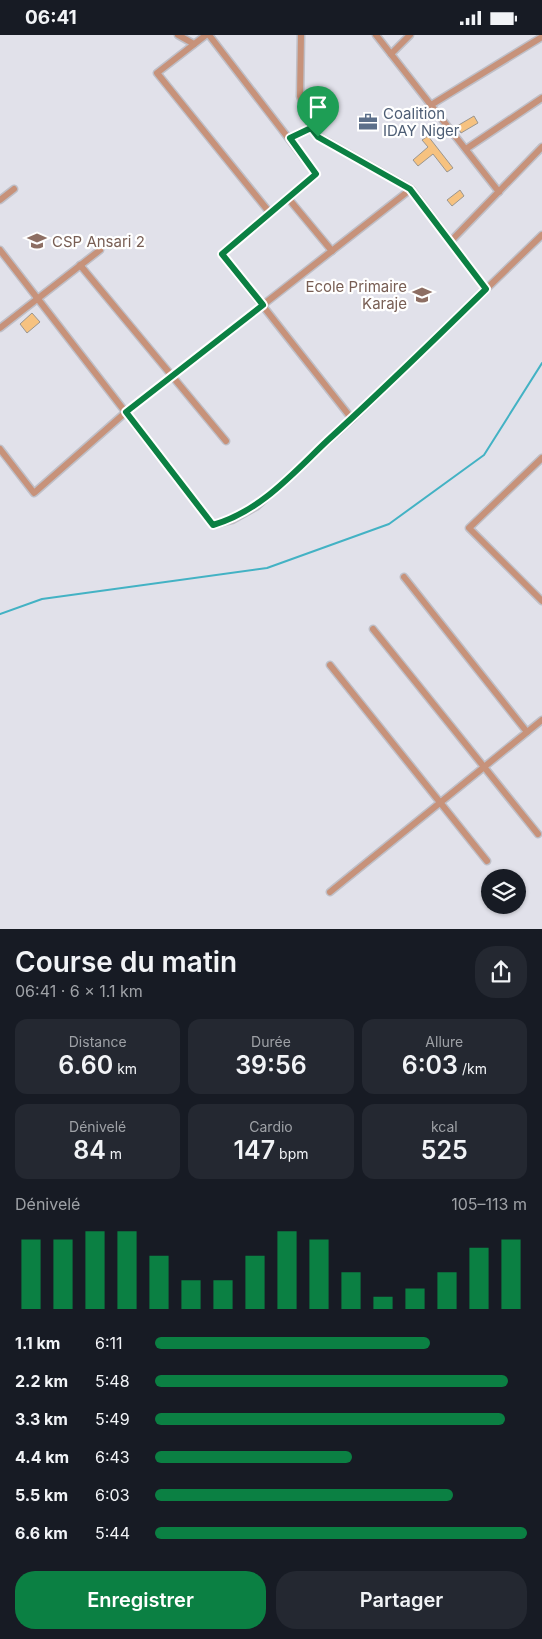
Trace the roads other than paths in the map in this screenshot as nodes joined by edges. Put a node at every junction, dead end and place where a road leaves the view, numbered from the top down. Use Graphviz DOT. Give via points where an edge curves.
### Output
graph roads {
  1 [pos="178,35"];
  2 [pos="207,35"];
  3 [pos="301,35"];
  4 [pos="376,35"];
  5 [pos="410,35"];
  6 [pos="542,37"];
  7 [pos="194,44"];
  8 [pos="391,54"];
  9 [pos="542,98"];
  10 [pos="431,105"];
  11 [pos="311,128"];
  12 [pos="290,138"];
  13 [pos="542,147"];
  14 [pos="466,149"];
  15 [pos="14,189"];
  16 [pos="410,189"];
  17 [pos="499,192"];
  18 [pos="288,198"];
  19 [pos="0,200"];
  20 [pos="270,213"];
  21 [pos="542,235"];
  22 [pos="450,242"];
  23 [pos="0,250"];
  24 [pos="100,250"];
  25 [pos="332,251"];
  26 [pos="80,265"];
  27 [pos="486,289"];
  28 [pos="38,299"];
  29 [pos="263,305"];
  30 [pos="0,327"];
  31 [pos="173,375"];
  32 [pos="126,412"];
  33 [pos="352,419"];
  34 [pos="226,441"];
  35 [pos="0,449"];
  36 [pos="542,458"];
  37 [pos="404,577"];
  38 [pos="542,601"];
  39 [pos="373,629"];
  40 [pos="330,665"];
  41 [pos="542,720"];
  42 [pos="527,732"];
  43 [pos="484,767"];
  44 [pos="440,802"];
  45 [pos="538,833"];
  46 [pos="487,861"];
  47 [pos="330,892"];
  1 -- 7 [label="street"];
  2 -- 7 [label="street"];
  2 -- 12 [label="street"];
  3 -- 11 [label="street" via="300,96"];
  4 -- 8 [label="street"];
  5 -- 8 [label="street"];
  6 -- 10 [label="street"];
  7 -- 20 [label="street" via="157,73"];
  8 -- 10 [label="street"];
  9 -- 14 [label="street"];
  10 -- 14 [label="street"];
  11 -- 12 [label="street"];
  11 -- 16 [label="street" via="318,137"];
  12 -- 18 [label="street" via="316,174"];
  13 -- 17 [label="street"];
  14 -- 17 [label="street"];
  15 -- 19 [label="street"];
  16 -- 22 [label="street"];
  16 -- 25 [label="street"];
  17 -- 22 [label="street"];
  18 -- 20 [label="street"];
  18 -- 25 [label="street"];
  20 -- 29 [label="street" via="222,254"];
  21 -- 27 [label="street"];
  22 -- 27 [label="street"];
  23 -- 28 [label="street"];
  24 -- 26 [label="street"];
  25 -- 29 [label="street"];
  26 -- 28 [label="street"];
  26 -- 31 [label="street"];
  27 -- 33 [label="street"];
  28 -- 30 [label="street"];
  28 -- 32 [label="street"];
  29 -- 31 [label="street"];
  29 -- 33 [label="street"];
  31 -- 32 [label="street"];
  31 -- 34 [label="street"];
  32 -- 33 [label="street" via="213,525 232,520 257,505"];
  32 -- 35 [label="street" via="34,493"];
  36 -- 38 [label="street" via="469,528"];
  37 -- 42 [label="street"];
  39 -- 43 [label="street"];
  40 -- 44 [label="street"];
  41 -- 42 [label="street"];
  42 -- 43 [label="street"];
  43 -- 44 [label="street"];
  43 -- 45 [label="street"];
  44 -- 46 [label="street"];
  44 -- 47 [label="street"];
}
